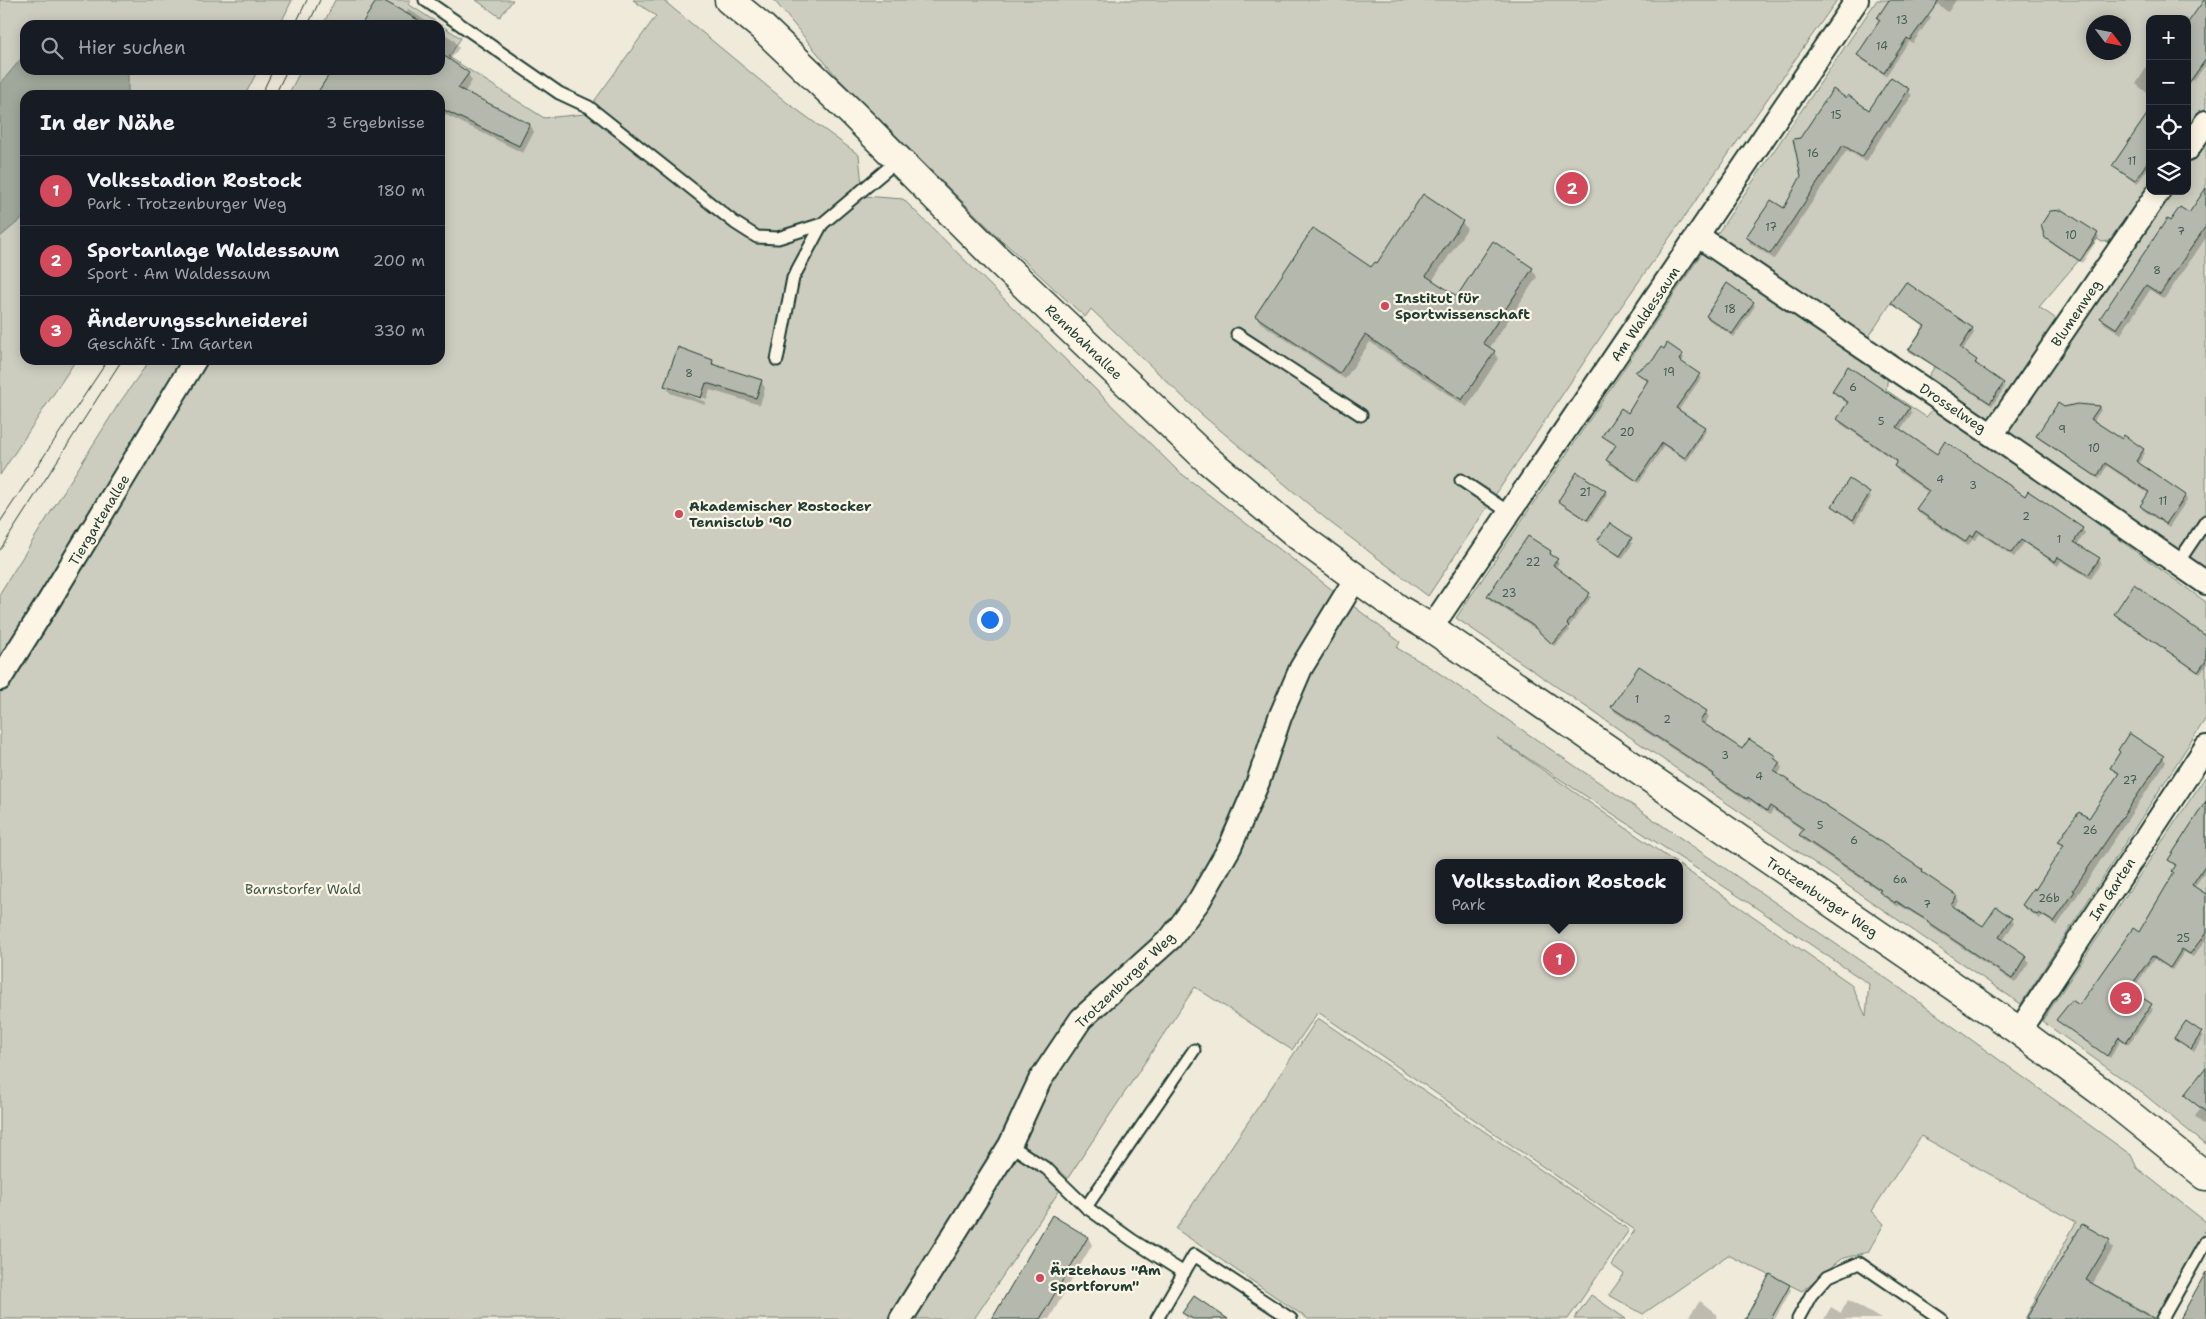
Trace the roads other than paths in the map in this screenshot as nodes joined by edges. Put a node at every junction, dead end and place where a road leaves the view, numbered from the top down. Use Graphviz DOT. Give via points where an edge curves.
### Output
graph roads {
  1 [pos="425,0"];
  2 [pos="729,0"];
  3 [pos="749,0"];
  4 [pos="1857,0"];
  5 [pos="762,27"];
  6 [pos="2206,122"];
  7 [pos="2191,144"];
  8 [pos="898,160"];
  9 [pos="2156,195"];
  10 [pos="822,224"];
  11 [pos="1698,236"];
  12 [pos="1237,334"];
  13 [pos="777,360"];
  14 [pos="192,365"];
  15 [pos="1361,415"];
  16 [pos="1992,435"];
  17 [pos="1461,480"];
  18 [pos="1510,513"];
  19 [pos="2206,521"];
  20 [pos="2177,564"];
  21 [pos="1356,578"];
  22 [pos="2206,583"];
  23 [pos="1436,622"];
  24 [pos="0,678"];
  25 [pos="2206,747"];
  26 [pos="2019,1031"];
  27 [pos="1194,1050"];
  28 [pos="1010,1145"];
  29 [pos="2206,1176"];
  30 [pos="1086,1207"];
  31 [pos="2206,1242"];
  32 [pos="1184,1273"];
  33 [pos="901,1319"];
  34 [pos="1157,1319"];
  35 [pos="1291,1319"];
  36 [pos="1798,1319"];
  37 [pos="1941,1319"];
  38 [pos="2162,1319"];
  1 -- 10 [label="lane" via="559,93 589,108 757,237 778,238"];
  2 -- 5 [label="street, Rennbahnallee"];
  3 -- 5 [label="street, Rennbahnallee"];
  4 -- 11 [label="street, Am Waldessaum"];
  5 -- 8 [label="street, Rennbahnallee"];
  6 -- 7 [label="street"];
  8 -- 10 [label="lane"];
  8 -- 21 [label="street, Rennbahnallee" via="1209,461 1300,537"];
  9 -- 16 [label="street, Blumenweg"];
  10 -- 13 [label="lane" via="793,278"];
  11 -- 16 [label="street, Drosselweg"];
  11 -- 18 [label="street, Am Waldessaum"];
  12 -- 15 [label="lane"];
  14 -- 24 [label="street, Tiergartenallee"];
  16 -- 20 [label="street, Drosselweg"];
  17 -- 18 [label="lane"];
  18 -- 23 [label="street, Am Waldessaum"];
  19 -- 20 [label="lane"];
  20 -- 22 [label="street, Drosselweg"];
  21 -- 23 [label="street, Rennbahnallee"];
  21 -- 28 [label="street, Trotzenburger Weg" via="1301,668 1230,847 1199,901 1171,938 1081,1019 1040,1080"];
  23 -- 26 [label="street, Trotzenburger Weg"];
  25 -- 26 [label="street, Im Garten"];
  26 -- 29 [label="street, Trotzenburger Weg" via="2103,1092"];
  27 -- 30 [label="lane"];
  28 -- 30 [label="lane" via="1047,1169"];
  28 -- 33 [label="street, Trotzenburger Weg"];
  30 -- 32 [label="lane"];
  31 -- 38 [label="lane"];
  32 -- 34 [label="lane"];
  32 -- 35 [label="lane" via="1194,1255"];
  36 -- 37 [label="lane" via="1811,1296 1828,1277 1859,1263"];
}
